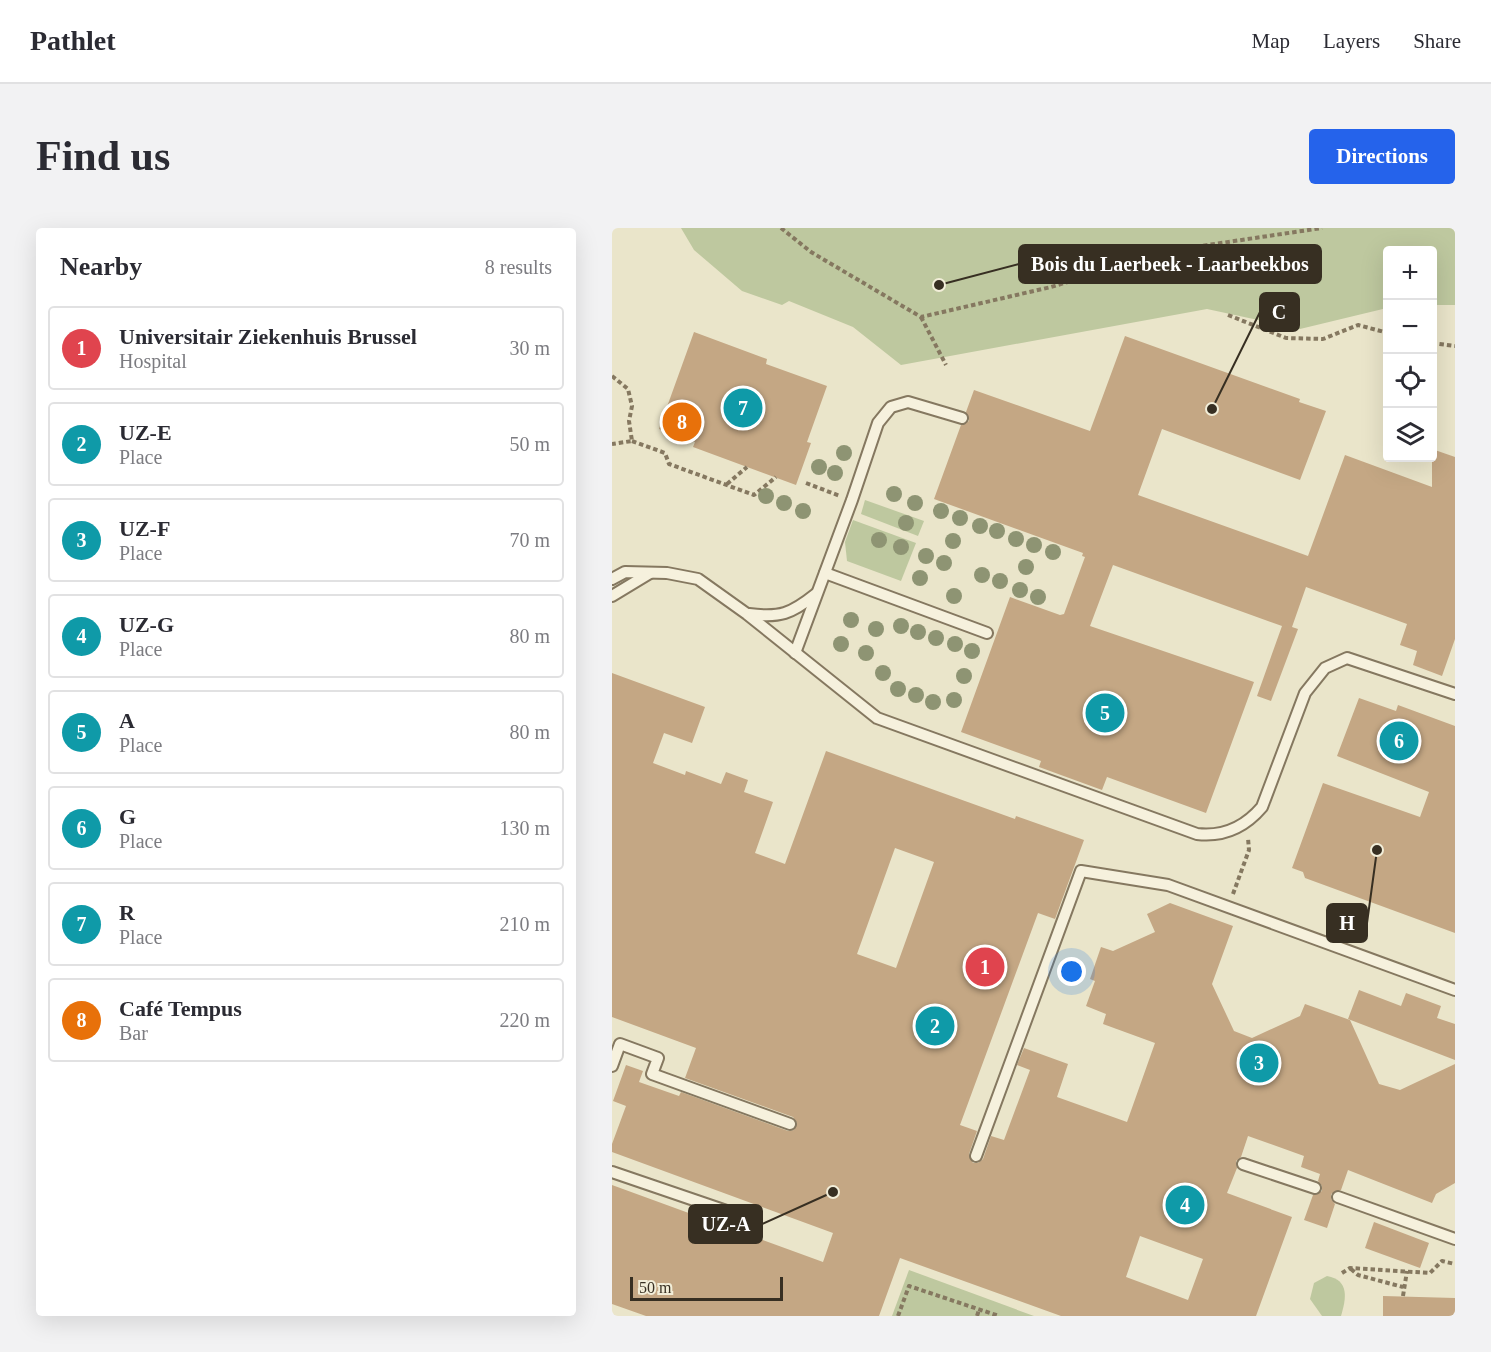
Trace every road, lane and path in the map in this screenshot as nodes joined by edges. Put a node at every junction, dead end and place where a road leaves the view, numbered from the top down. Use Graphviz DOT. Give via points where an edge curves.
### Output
graph roads {
  1 [pos="781,228"];
  2 [pos="1322,228"];
  3 [pos="1228,315"];
  4 [pos="921,317"];
  5 [pos="1383,332"];
  6 [pos="1437,344"];
  7 [pos="1455,346"];
  8 [pos="946,365"];
  9 [pos="612,376"];
  10 [pos="962,418"];
  11 [pos="632,441"];
  12 [pos="612,444"];
  13 [pos="747,467"];
  14 [pos="776,477"];
  15 [pos="806,483"];
  16 [pos="726,485"];
  17 [pos="852,500"];
  18 [pos="650,573"];
  19 [pos="825,573"];
  20 [pos="612,579"];
  21 [pos="816,594"];
  22 [pos="612,596"];
  23 [pos="747,614"];
  24 [pos="987,633"];
  25 [pos="795,653"];
  26 [pos="1455,694"];
  27 [pos="1246,822"];
  28 [pos="1228,907"];
  29 [pos="1455,990"];
  30 [pos="612,1066"];
  31 [pos="790,1124"];
  32 [pos="976,1156"];
  33 [pos="1243,1164"];
  34 [pos="612,1172"];
  35 [pos="1315,1188"];
  36 [pos="1338,1197"];
  37 [pos="741,1216"];
  38 [pos="1455,1239"];
  39 [pos="1455,1264"];
  40 [pos="1350,1268"];
  41 [pos="1407,1271"];
  42 [pos="1342,1273"];
  43 [pos="1403,1287"];
  44 [pos="1403,1296"];
  45 [pos="979,1310"];
  46 [pos="898,1316"];
  47 [pos="977,1316"];
  48 [pos="999,1316"];
  1 -- 4 [label="path" via="811,252"];
  2 -- 4 [label="path" via="1174,250 1051,287"];
  3 -- 5 [label="path" via="1286,338 1323,339 1358,325"];
  4 -- 8 [label="path"];
  6 -- 7 [label="path"];
  9 -- 11 [label="path" via="628,389"];
  10 -- 17 [label="lane" via="908,402 891,407 878,423"];
  11 -- 12 [label="path"];
  11 -- 16 [label="path" via="665,453 669,464"];
  13 -- 16 [label="path"];
  14 -- 16 [label="path" via="754,495"];
  15 -- 17 [label="path"];
  17 -- 19 [label="lane"];
  18 -- 20 [label="lane" via="625,572"];
  18 -- 22 [label="lane"];
  18 -- 23 [label="lane" via="698,579"];
  19 -- 21 [label="lane"];
  19 -- 24 [label="lane"];
  21 -- 23 [label="lane" via="795,611 771,617"];
  21 -- 25 [label="lane"];
  23 -- 25 [label="lane"];
  25 -- 27 [label="lane" via="877,718 900,727 1189,833 1213,835"];
  26 -- 27 [label="lane" via="1347,658 1325,668 1305,693 1269,795"];
  27 -- 28 [label="path" via="1249,850"];
  28 -- 29 [label="lane"];
  28 -- 32 [label="lane" via="1168,885 1081,871"];
  30 -- 31 [label="lane" via="620,1044 658,1058 652,1074"];
  33 -- 35 [label="lane"];
  34 -- 37 [label="lane"];
  36 -- 38 [label="lane"];
  39 -- 41 [label="path" via="1442,1261 1430,1273"];
  40 -- 41 [label="path"];
  40 -- 42 [label="path"];
  40 -- 43 [label="path" via="1358,1275"];
  41 -- 43 [label="path"];
  43 -- 44 [label="path"];
  45 -- 46 [label="path" via="909,1286"];
  45 -- 47 [label="path"];
  45 -- 48 [label="path"];
}
